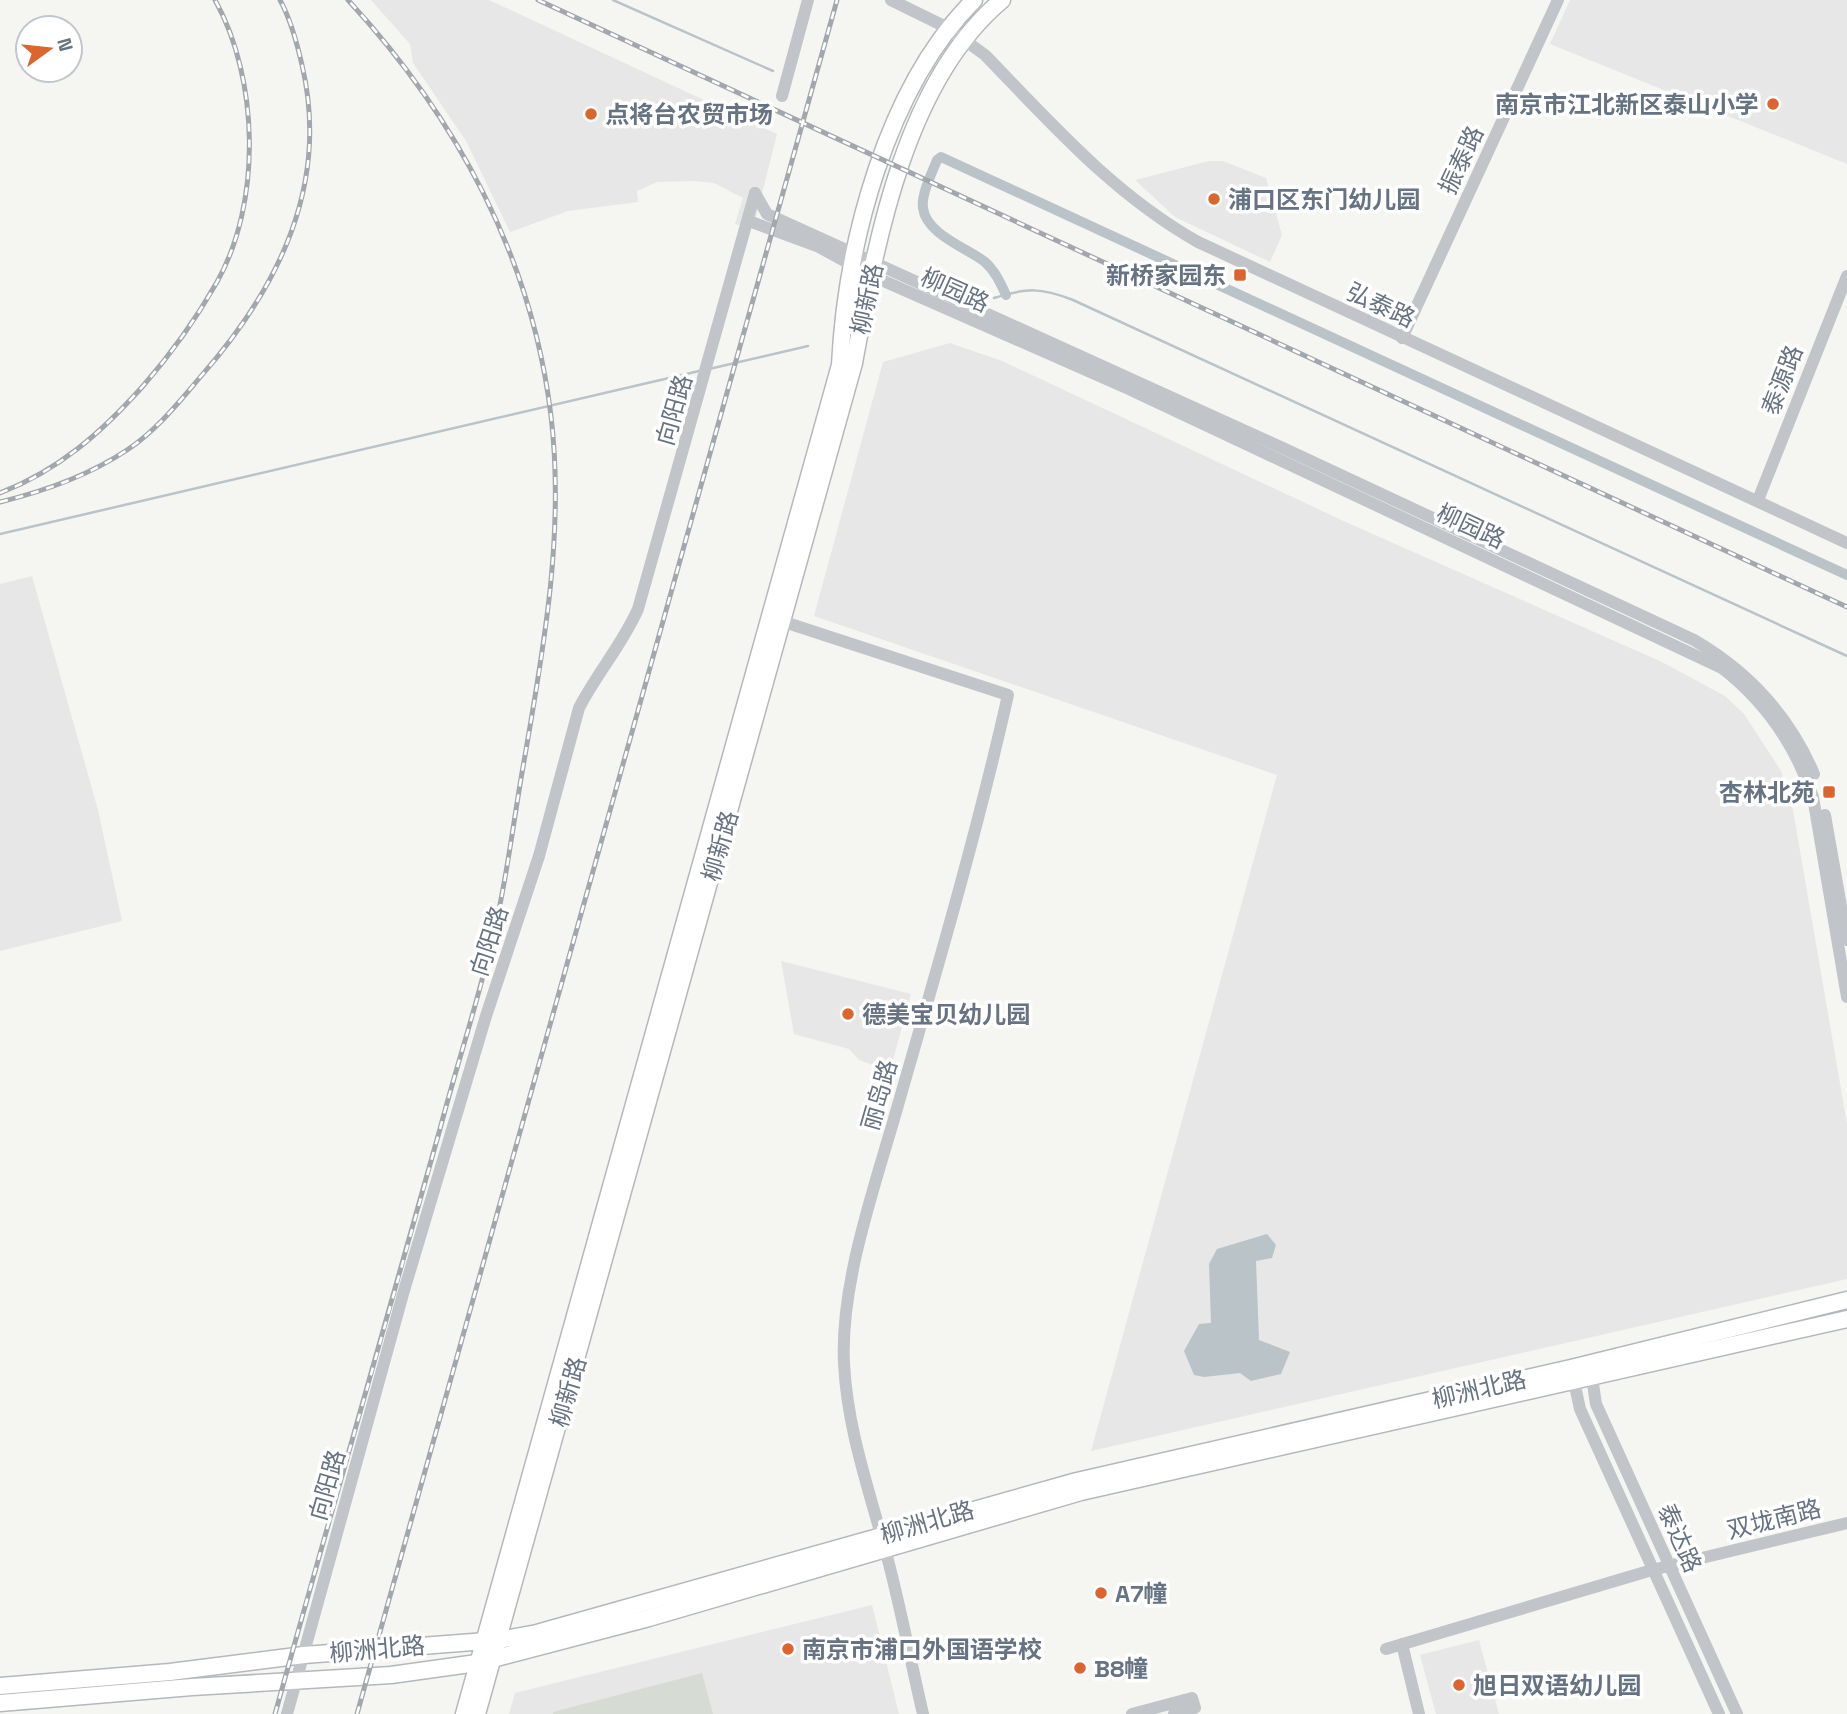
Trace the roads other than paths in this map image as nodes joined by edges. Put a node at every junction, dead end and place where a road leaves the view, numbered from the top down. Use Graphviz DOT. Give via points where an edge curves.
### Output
graph roads {
  1 [pos="808,0"];
  2 [pos="891,0"];
  3 [pos="974,0"];
  4 [pos="1002,0"];
  5 [pos="1558,0"];
  6 [pos="948,28"];
  7 [pos="965,39"];
  8 [pos="782,96"];
  9 [pos="749,220"];
  10 [pos="853,260"];
  11 [pos="872,269"];
  12 [pos="1847,276"];
  13 [pos="1402,338"];
  14 [pos="1758,500"];
  15 [pos="1847,543"];
  16 [pos="776,620"];
  17 [pos="1847,940"];
  18 [pos="1847,997"];
  19 [pos="1847,1300"];
  20 [pos="1847,1320"];
  21 [pos="1591,1371"];
  22 [pos="1572,1375"];
  23 [pos="1847,1523"];
  24 [pos="883,1543"];
  25 [pos="1670,1565"];
  26 [pos="1652,1570"];
  27 [pos="492,1640"];
  28 [pos="1402,1644"];
  29 [pos="1385,1649"];
  30 [pos="304,1655"];
  31 [pos="485,1662"];
  32 [pos="296,1680"];
  33 [pos="0,1686"];
  34 [pos="0,1703"];
  35 [pos="286,1714"];
  36 [pos="464,1714"];
  37 [pos="477,1714"];
  38 [pos="923,1714"];
  39 [pos="1132,1714"];
  40 [pos="1174,1714"];
  41 [pos="1419,1714"];
  42 [pos="1719,1714"];
  43 [pos="1737,1714"];
  1 -- 8 [label="street"];
  2 -- 6 [label="street, 弘泰路"];
  3 -- 6 [label="main road, 柳新路"];
  4 -- 7 [label="main road, 柳新路"];
  5 -- 13 [label="street, 振泰路"];
  6 -- 7 [label="street, 弘泰路"];
  6 -- 10 [label="main road, 柳新路" via="896,122"];
  7 -- 11 [label="main road, 柳新路" via="922,112"];
  7 -- 13 [label="street, 弘泰路" via="1116,188 1158,220 1240,264"];
  9 -- 10 [label="street"];
  9 -- 10 [label="street, 向阳路" via="755,193 767,214"];
  9 -- 30 [label="street, 向阳路" via="638,609 626,638 579,708 539,856 407,1280"];
  10 -- 11 [label="street"];
  10 -- 16 [label="main road, 柳新路" via="842,316 840,365"];
  11 -- 16 [label="main road, 柳新路" via="854,363"];
  11 -- 17 [label="street, 柳园路" via="1454,527 1718,654 1762,692 1805,754 1822,801"];
  11 -- 18 [label="street, 柳园路" via="1722,668 1754,694 1806,777"];
  12 -- 14 [label="street, 泰源路"];
  13 -- 14 [label="street, 弘泰路"];
  14 -- 15 [label="street, 弘泰路"];
  16 -- 24 [label="street, 丽岛路" via="1008,695 985,799 849,1294 844,1364 849,1409"];
  16 -- 27 [label="main road, 柳新路"];
  19 -- 21 [label="main road, 柳洲北路"];
  20 -- 21 [label="main road, 柳洲北路"];
  21 -- 22 [label="main road, 柳洲北路"];
  21 -- 25 [label="street, 泰达路" via="1596,1404"];
  22 -- 24 [label="main road, 柳洲北路"];
  22 -- 26 [label="street, 泰达路" via="1580,1409"];
  23 -- 25 [label="street, 双垅南路"];
  24 -- 27 [label="main road, 柳洲北路"];
  24 -- 31 [label="main road, 柳洲北路"];
  24 -- 38 [label="street, 丽岛路"];
  25 -- 26 [label="street, 双垅南路"];
  25 -- 43 [label="street, 泰达路"];
  26 -- 28 [label="street, 双垅南路"];
  26 -- 42 [label="street, 泰达路"];
  27 -- 30 [label="main road, 柳洲北路"];
  27 -- 31 [label="main road, 柳新路"];
  28 -- 29 [label="street, 双垅南路"];
  28 -- 41 [label="street"];
  30 -- 32 [label="street, 向阳路"];
  30 -- 33 [label="main road, 柳洲北路"];
  31 -- 32 [label="main road, 柳洲北路" via="391,1675"];
  31 -- 36 [label="main road, 柳新路"];
  31 -- 37 [label="main road, 柳新路"];
  32 -- 34 [label="main road, 柳洲北路"];
  32 -- 35 [label="street, 向阳路"];
  39 -- 40 [label="street" via="1192,1698 1195,1708"];
}
